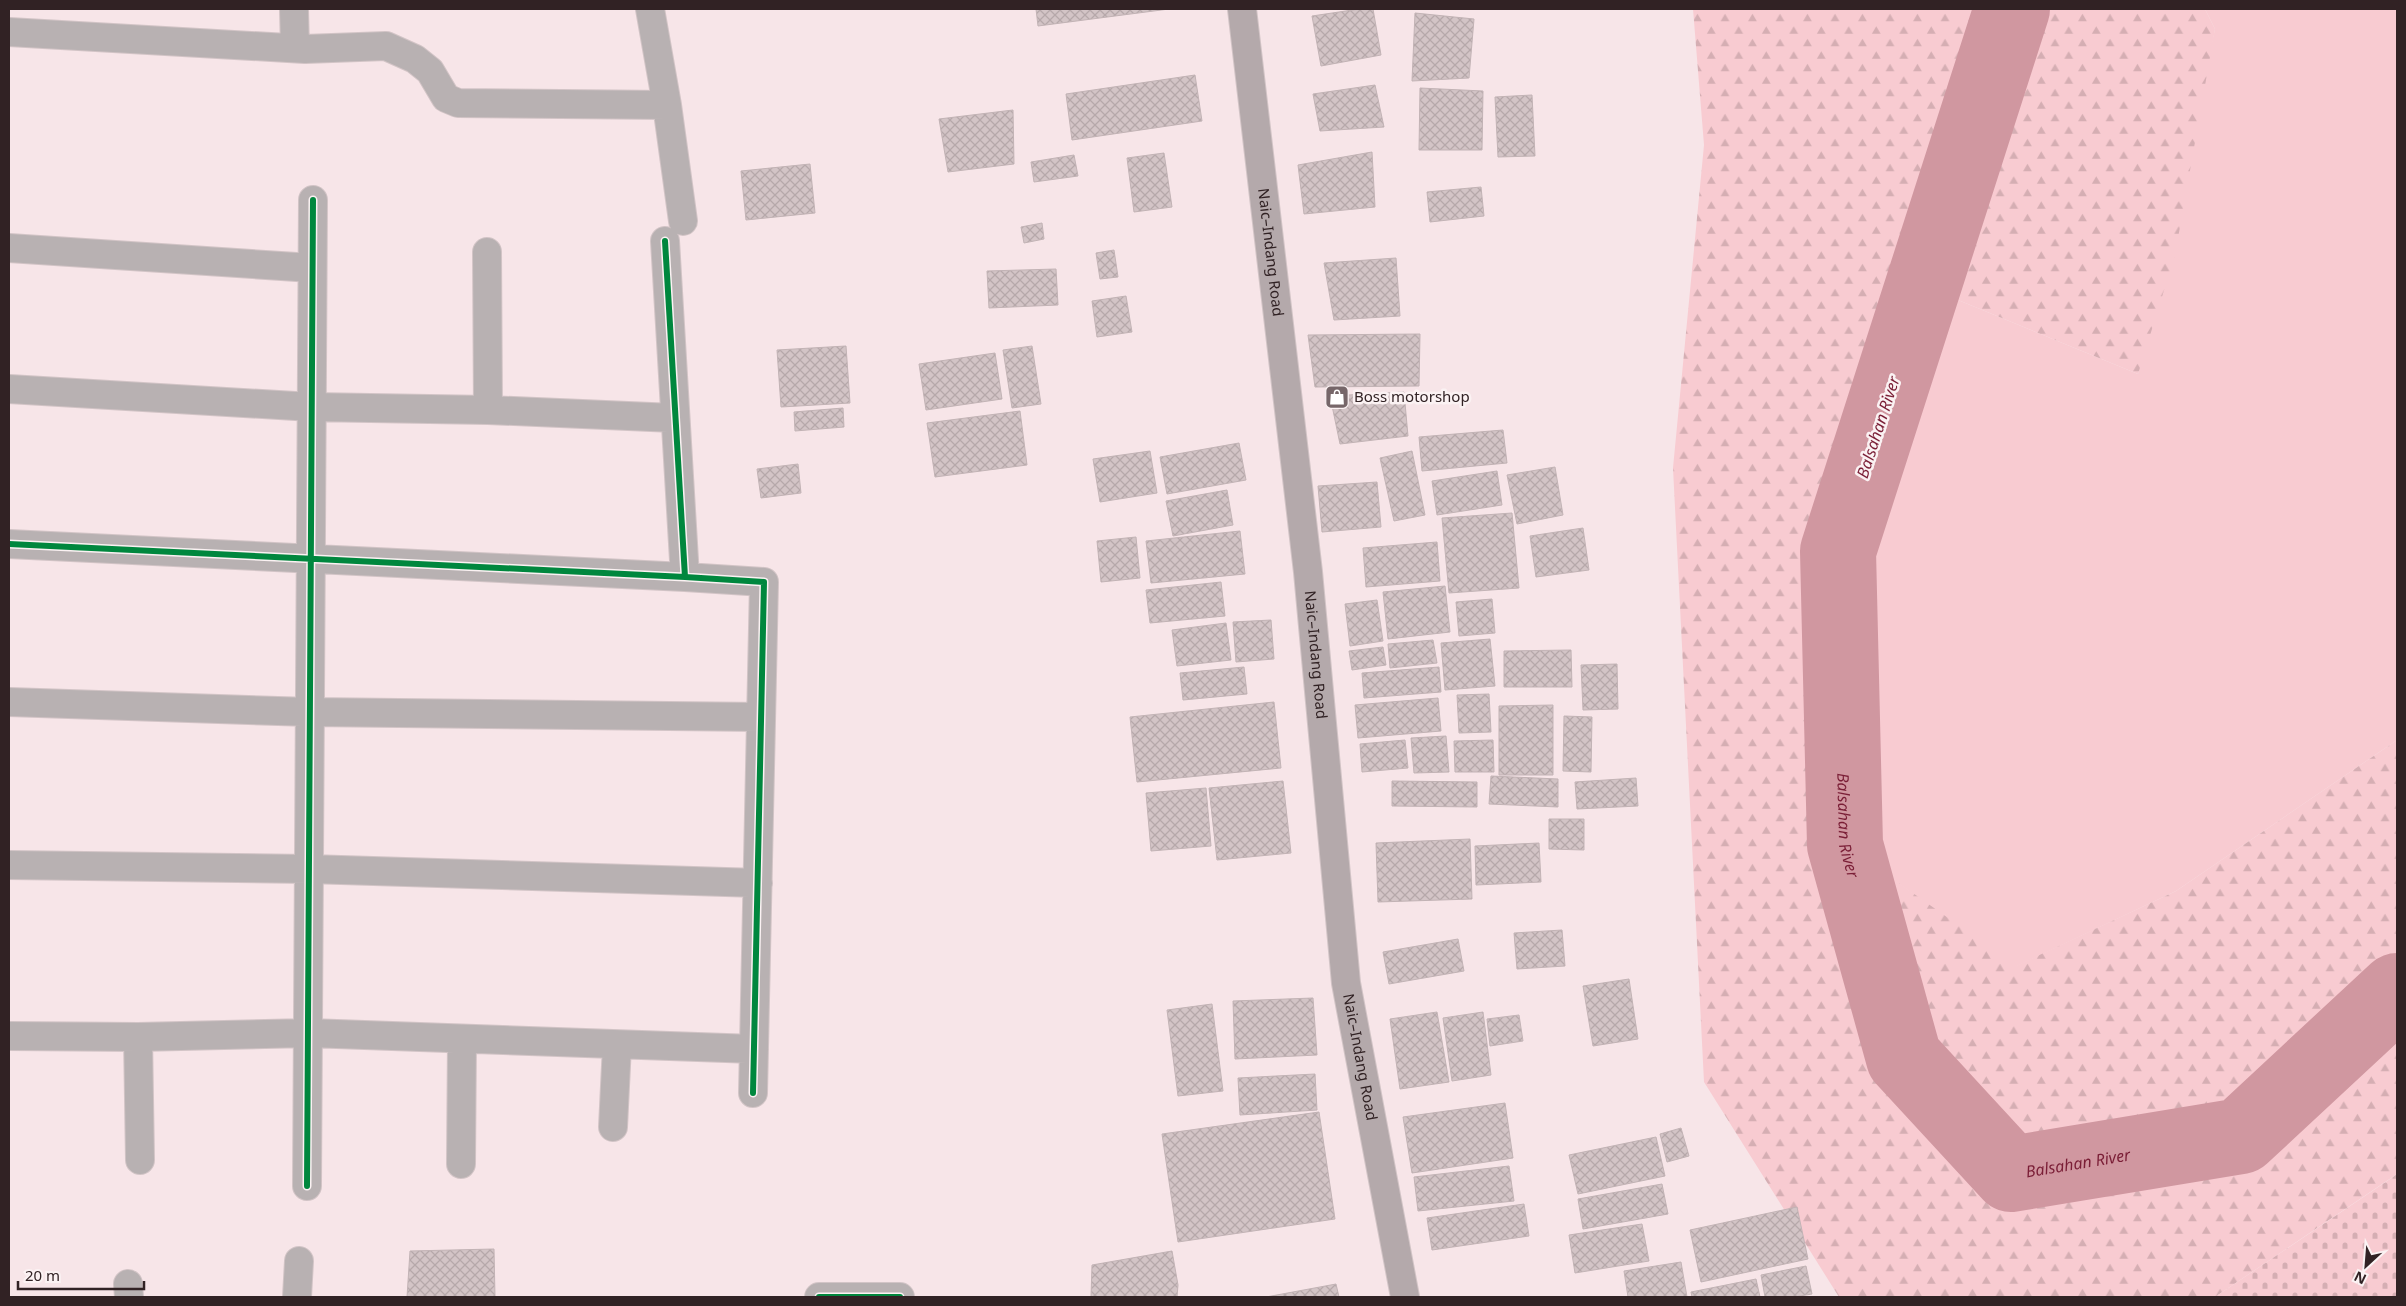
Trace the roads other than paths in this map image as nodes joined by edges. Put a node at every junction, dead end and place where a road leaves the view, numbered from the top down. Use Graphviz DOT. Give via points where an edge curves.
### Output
graph roads {
  1 [pos="294,9"];
  2 [pos="650,9"];
  3 [pos="1242,9"];
  4 [pos="22,24"];
  5 [pos="296,48"];
  6 [pos="667,105"];
  7 [pos="313,200"];
  8 [pos="683,220"];
  9 [pos="665,241"];
  10 [pos="9,248"];
  11 [pos="487,252"];
  12 [pos="312,268"];
  13 [pos="9,389"];
  14 [pos="312,407"];
  15 [pos="488,410"];
  16 [pos="674,418"];
  17 [pos="9,544"];
  18 [pos="311,559"];
  19 [pos="685,577"];
  20 [pos="9,702"];
  21 [pos="310,712"];
  22 [pos="762,717"];
  23 [pos="9,865"];
  24 [pos="309,869"];
  25 [pos="758,883"];
  26 [pos="308,1034"];
  27 [pos="9,1036"];
  28 [pos="138,1038"];
  29 [pos="462,1039"];
  30 [pos="617,1045"];
  31 [pos="754,1049"];
  32 [pos="754,1093"];
  33 [pos="613,1127"];
  34 [pos="140,1160"];
  35 [pos="461,1164"];
  36 [pos="307,1186"];
  37 [pos="299,1261"];
  38 [pos="297,1297"];
  39 [pos="828,1297"];
  40 [pos="900,1297"];
  41 [pos="1405,1297"];
  1 -- 5 [label="street"];
  2 -- 6 [label="street"];
  3 -- 41 [label="main road, Naic–Indang Road" via="1308,572 1346,983"];
  4 -- 5 [label="street"];
  5 -- 6 [label="street" via="386,46 416,59 430,71 446,98 458,103"];
  6 -- 8 [label="street"];
  7 -- 12 [label="street"];
  9 -- 16 [label="street"];
  10 -- 12 [label="street"];
  11 -- 15 [label="street"];
  12 -- 14 [label="street"];
  13 -- 14 [label="street"];
  14 -- 15 [label="street"];
  14 -- 18 [label="street"];
  15 -- 16 [label="street"];
  16 -- 19 [label="street"];
  17 -- 18 [label="street"];
  18 -- 19 [label="street"];
  18 -- 21 [label="street"];
  19 -- 22 [label="street" via="764,582"];
  20 -- 21 [label="street"];
  21 -- 22 [label="street"];
  21 -- 24 [label="street"];
  22 -- 25 [label="street"];
  23 -- 24 [label="street"];
  24 -- 25 [label="street"];
  24 -- 26 [label="street"];
  25 -- 31 [label="street"];
  26 -- 28 [label="street"];
  26 -- 29 [label="street"];
  26 -- 36 [label="street"];
  27 -- 28 [label="street"];
  28 -- 34 [label="street"];
  29 -- 30 [label="street"];
  29 -- 35 [label="street"];
  30 -- 31 [label="street"];
  30 -- 33 [label="street"];
  31 -- 32 [label="street"];
  37 -- 38 [label="street"];
  39 -- 40 [label="street"];
}
